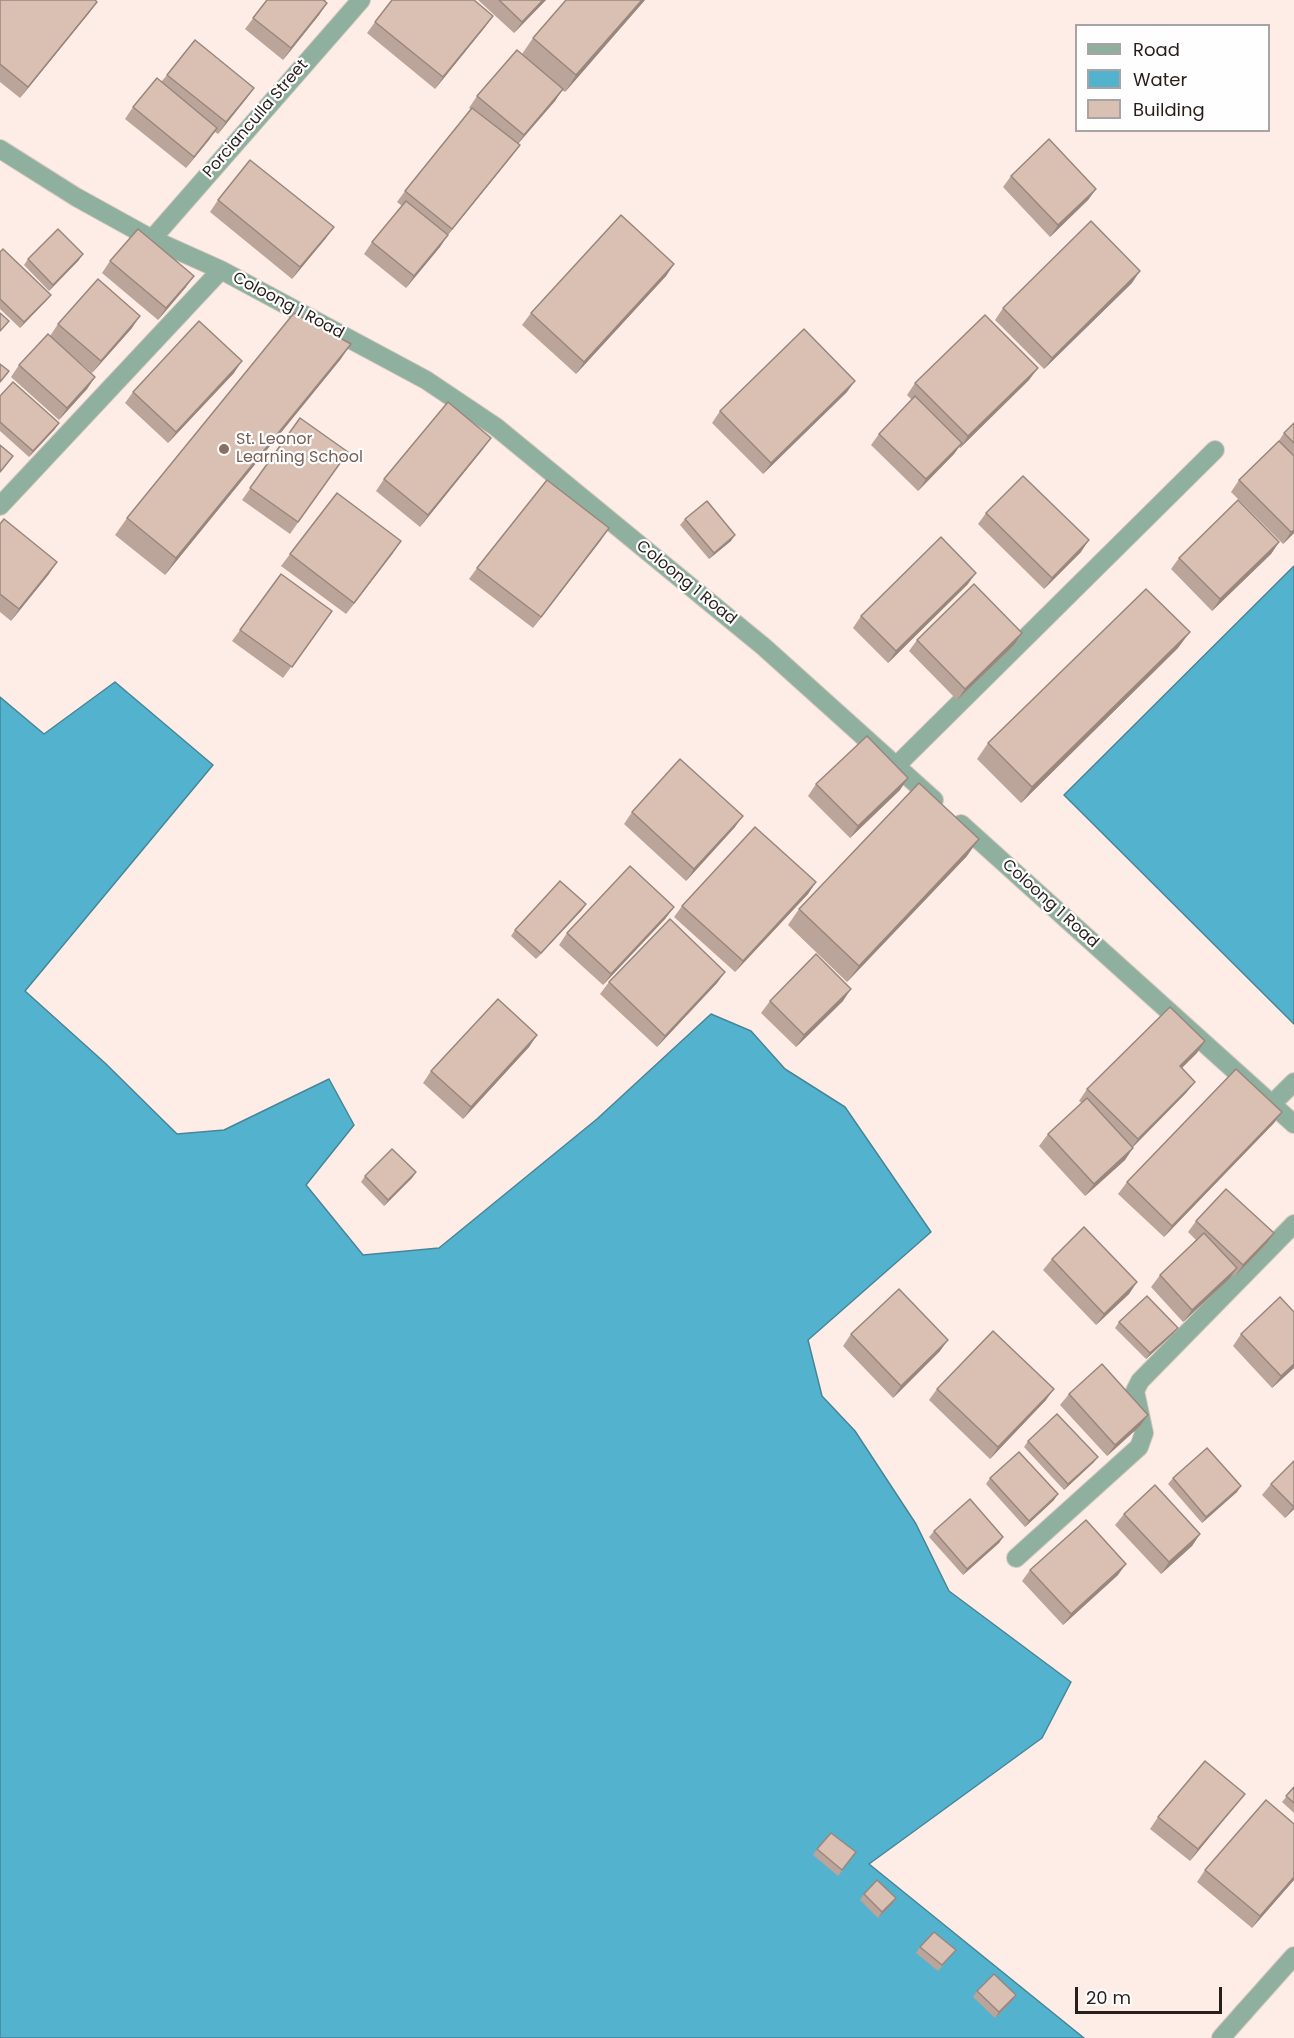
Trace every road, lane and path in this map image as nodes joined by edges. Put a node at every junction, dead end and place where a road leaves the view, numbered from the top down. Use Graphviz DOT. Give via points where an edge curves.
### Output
graph roads {
  1 [pos="361,0"];
  2 [pos="1,151"];
  3 [pos="152,238"];
  4 [pos="221,270"];
  5 [pos="1215,450"];
  6 [pos="0,506"];
  7 [pos="896,766"];
  8 [pos="1294,1082"];
  9 [pos="1273,1102"];
  10 [pos="1294,1124"];
  11 [pos="1294,1224"];
  12 [pos="1016,1558"];
  13 [pos="1294,1956"];
  14 [pos="1221,2038"];
  1 -- 3 [label="street, Porcianculla Street"];
  2 -- 3 [label="street, Coloong 1 Road"];
  3 -- 4 [label="street, Coloong 1 Road"];
  4 -- 6 [label="street"];
  4 -- 7 [label="street, Coloong 1 Road" via="426,380 495,427 764,647"];
  5 -- 7 [label="street"];
  7 -- 9 [label="street, Coloong 1 Road"];
  8 -- 9 [label="street"];
  9 -- 10 [label="street, Coloong 1 Road"];
  11 -- 12 [label="street" via="1140,1381 1135,1391 1144,1433 1139,1447"];
  13 -- 14 [label="street"];
}
